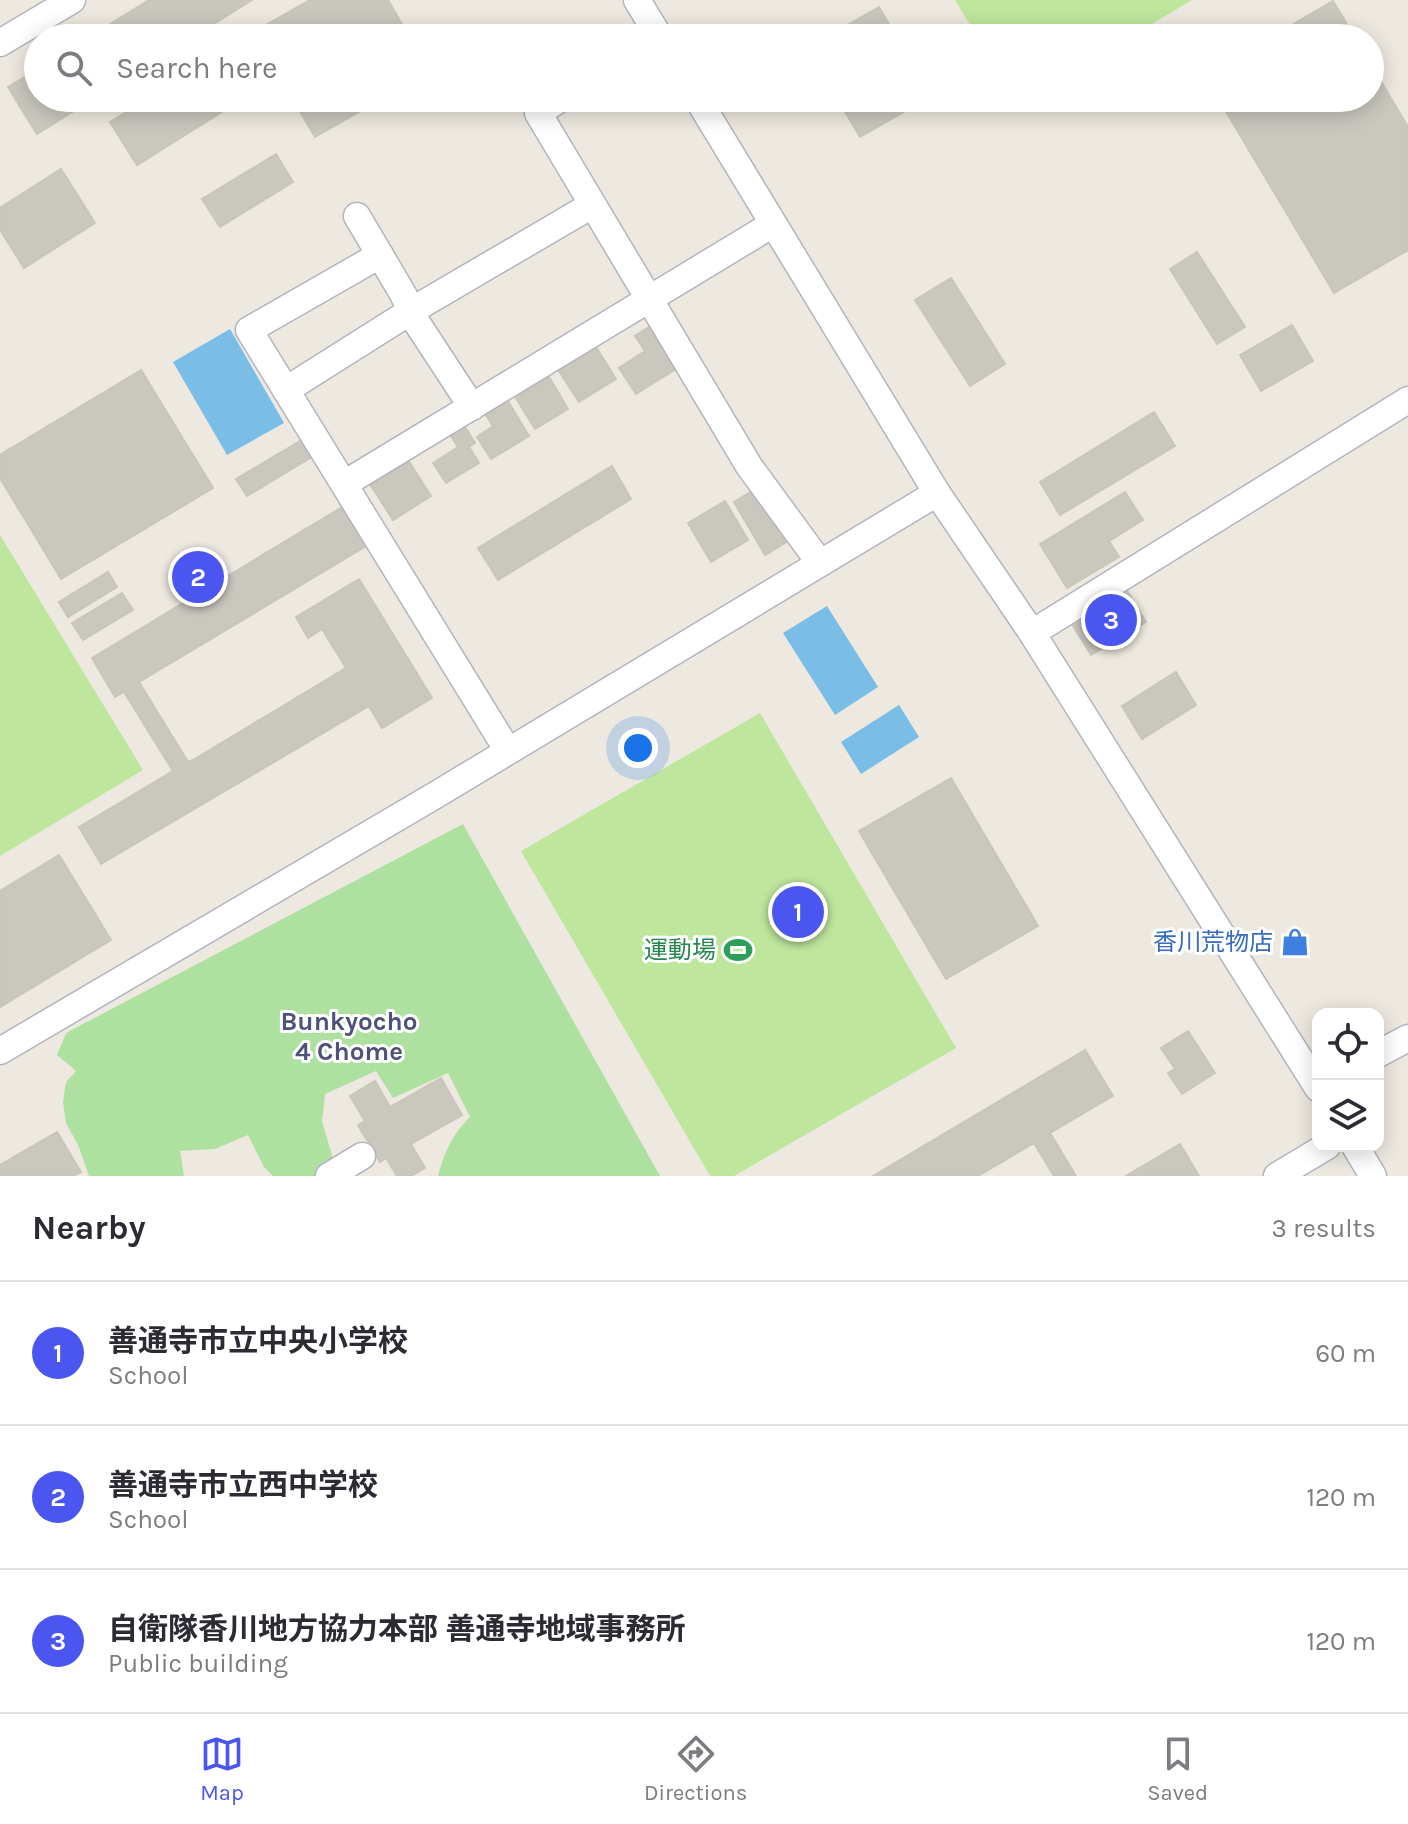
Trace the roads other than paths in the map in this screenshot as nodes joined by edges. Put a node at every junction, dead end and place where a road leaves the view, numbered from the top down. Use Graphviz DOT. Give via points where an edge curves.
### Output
graph roads {
  1 [pos="72,0"];
  2 [pos="637,0"];
  3 [pos="32,24"];
  4 [pos="651,24"];
  5 [pos="24,29"];
  6 [pos="0,43"];
  7 [pos="540,112"];
  8 [pos="705,112"];
  9 [pos="592,205"];
  10 [pos="357,216"];
  11 [pos="773,224"];
  12 [pos="380,255"];
  13 [pos="648,300"];
  14 [pos="411,311"];
  15 [pos="286,390"];
  16 [pos="1408,400"];
  17 [pos="472,407"];
  18 [pos="344,484"];
  19 [pos="937,493"];
  20 [pos="820,563"];
  21 [pos="1032,633"];
  22 [pos="508,751"];
  23 [pos="1408,1038"];
  24 [pos="0,1051"];
  25 [pos="1384,1051"];
  26 [pos="1314,1080"];
  27 [pos="1317,1152"];
  28 [pos="1359,1152"];
  29 [pos="362,1156"];
  30 [pos="329,1176"];
  31 [pos="1277,1176"];
  32 [pos="1373,1176"];
  1 -- 3 [label="street"];
  2 -- 4 [label="street"];
  5 -- 6 [label="street"];
  7 -- 9 [label="street"];
  8 -- 11 [label="street"];
  9 -- 13 [label="street"];
  9 -- 14 [label="street"];
  10 -- 12 [label="street"];
  11 -- 13 [label="street"];
  11 -- 19 [label="street"];
  12 -- 14 [label="street"];
  12 -- 15 [label="street" via="249,330"];
  13 -- 17 [label="street"];
  13 -- 20 [label="street" via="749,466"];
  14 -- 15 [label="street"];
  14 -- 17 [label="street"];
  15 -- 18 [label="street"];
  16 -- 21 [label="street"];
  17 -- 18 [label="street"];
  18 -- 22 [label="street"];
  19 -- 20 [label="street"];
  19 -- 21 [label="street"];
  20 -- 22 [label="street"];
  21 -- 26 [label="street"];
  22 -- 24 [label="street"];
  23 -- 25 [label="street"];
  27 -- 31 [label="street"];
  28 -- 32 [label="street"];
  29 -- 30 [label="street"];
}
